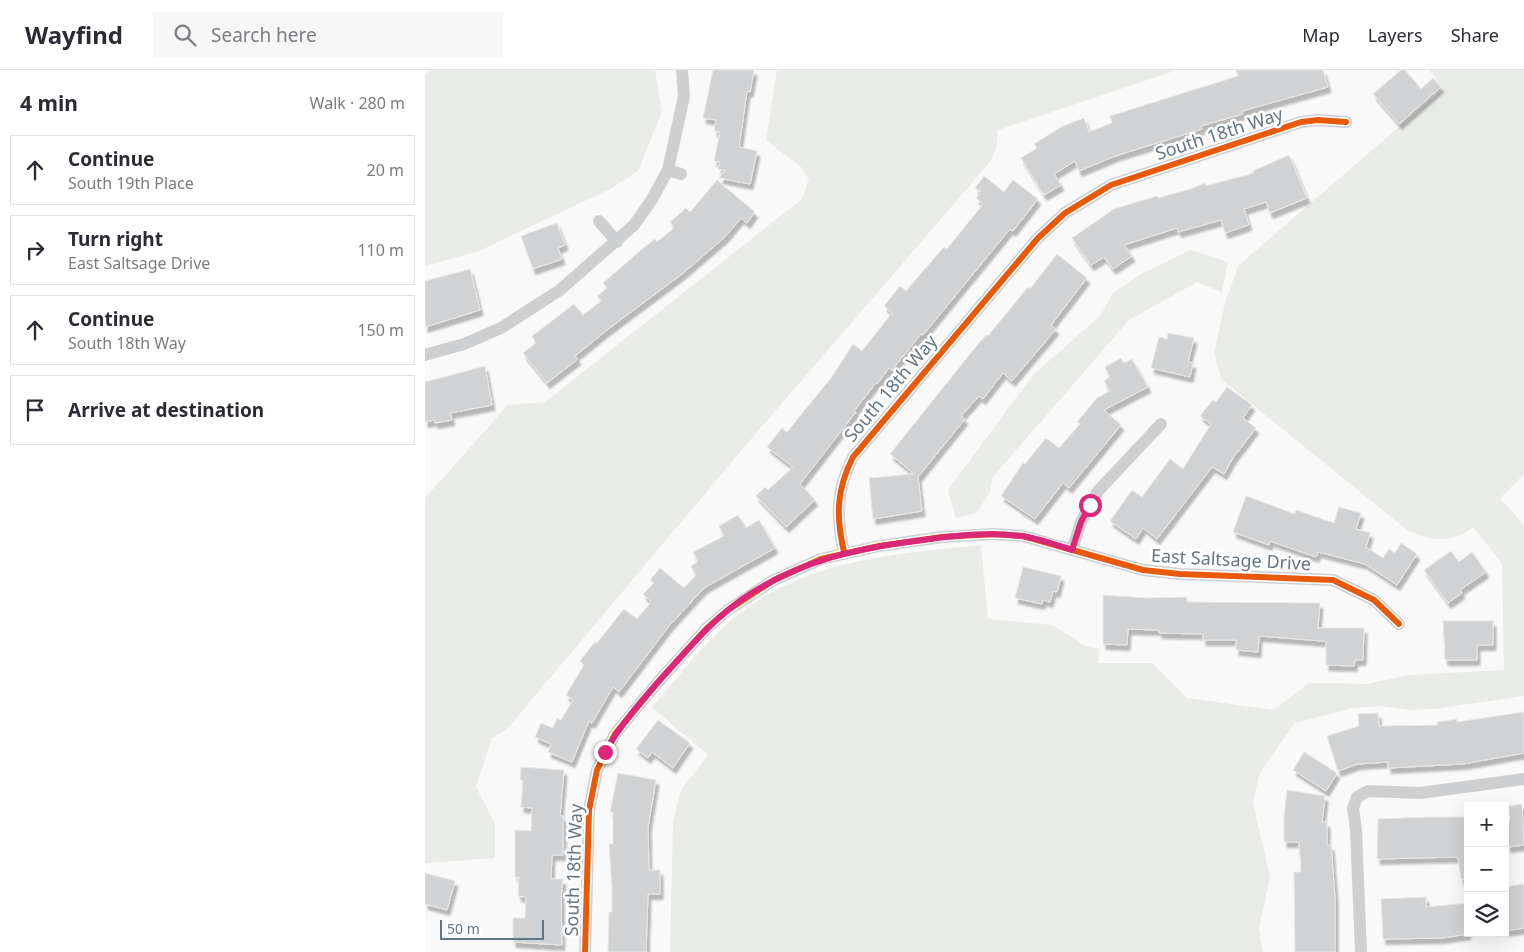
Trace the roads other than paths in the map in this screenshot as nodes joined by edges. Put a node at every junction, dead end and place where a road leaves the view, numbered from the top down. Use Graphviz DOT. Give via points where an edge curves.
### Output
graph roads {
  1 [pos="683,70"];
  2 [pos="1347,122"];
  3 [pos="668,170"];
  4 [pos="681,174"];
  5 [pos="599,221"];
  6 [pos="617,242"];
  7 [pos="425,355"];
  8 [pos="1161,424"];
  9 [pos="1072,550"];
  10 [pos="843,552"];
  11 [pos="1399,624"];
  12 [pos="1524,779"];
  13 [pos="585,952"];
  14 [pos="1361,952"];
  1 -- 3 [label="street" via="684,96"];
  2 -- 10 [label="street, South 18th Way" via="1301,122 1140,175 1095,193 1053,223 853,457 841,482 838,498"];
  3 -- 4 [label="street"];
  3 -- 6 [label="street" via="651,201"];
  5 -- 6 [label="street"];
  6 -- 7 [label="street" via="560,290 501,328 464,344"];
  8 -- 9 [label="street" via="1098,492 1081,522"];
  9 -- 10 [label="street, East Saltsage Drive" via="1023,536 993,534 942,537"];
  9 -- 11 [label="street, East Saltsage Drive" via="1143,570 1333,580 1374,600"];
  10 -- 13 [label="street, South 18th Way" via="774,580 728,610 707,628 615,734 597,770 589,810"];
  12 -- 14 [label="street" via="1420,793 1368,791 1357,797 1353,808"];
}
